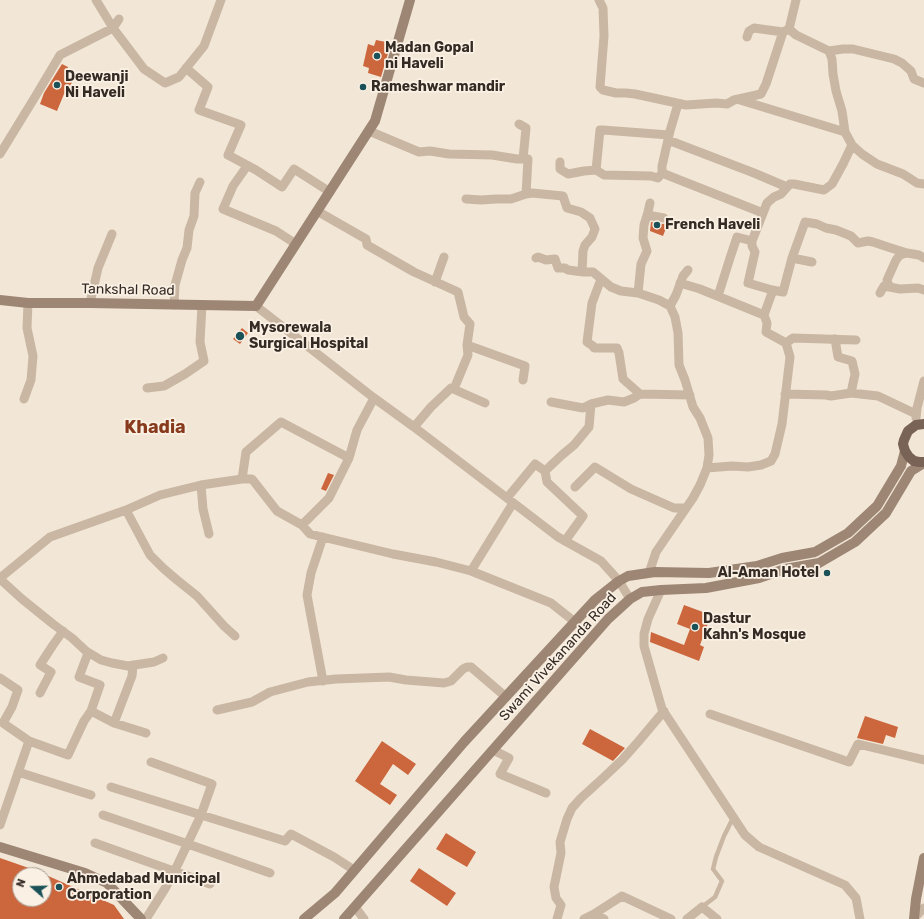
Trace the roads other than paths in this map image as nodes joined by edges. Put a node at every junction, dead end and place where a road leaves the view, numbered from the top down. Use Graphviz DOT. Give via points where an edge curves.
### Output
graph roads {
  1 [pos="96,0"];
  2 [pos="221,0"];
  3 [pos="410,0"];
  4 [pos="599,0"];
  5 [pos="796,0"];
  6 [pos="119,18"];
  7 [pos="113,28"];
  8 [pos="786,31"];
  9 [pos="747,37"];
  10 [pos="829,51"];
  11 [pos="186,68"];
  12 [pos="924,83"];
  13 [pos="738,99"];
  14 [pos="678,104"];
  15 [pos="519,124"];
  16 [pos="369,131"];
  17 [pos="845,132"];
  18 [pos="669,138"];
  19 [pos="852,145"];
  20 [pos="0,154"];
  21 [pos="523,159"];
  22 [pos="560,162"];
  23 [pos="248,166"];
  24 [pos="596,170"];
  25 [pos="662,173"];
  26 [pos="200,182"];
  27 [pos="924,184"];
  28 [pos="787,187"];
  29 [pos="330,192"];
  30 [pos="526,194"];
  31 [pos="466,199"];
  32 [pos="650,203"];
  33 [pos="317,211"];
  34 [pos="763,213"];
  35 [pos="647,215"];
  36 [pos="664,218"];
  37 [pos="112,234"];
  38 [pos="752,241"];
  39 [pos="296,244"];
  40 [pos="907,253"];
  41 [pos="444,257"];
  42 [pos="536,258"];
  43 [pos="792,258"];
  44 [pos="924,258"];
  45 [pos="812,262"];
  46 [pos="688,270"];
  47 [pos="582,272"];
  48 [pos="601,279"];
  49 [pos="435,282"];
  50 [pos="680,283"];
  51 [pos="889,286"];
  52 [pos="773,290"];
  53 [pos="924,290"];
  54 [pos="638,293"];
  55 [pos="880,293"];
  56 [pos="718,296"];
  57 [pos="0,300"];
  58 [pos="28,303"];
  59 [pos="90,303"];
  60 [pos="174,305"];
  61 [pos="202,305"];
  62 [pos="256,306"];
  63 [pos="670,306"];
  64 [pos="764,315"];
  65 [pos="835,339"];
  66 [pos="856,340"];
  67 [pos="786,343"];
  68 [pos="467,345"];
  69 [pos="523,380"];
  70 [pos="924,381"];
  71 [pos="456,384"];
  72 [pos="147,388"];
  73 [pos="852,393"];
  74 [pos="640,394"];
  75 [pos="785,394"];
  76 [pos="690,395"];
  77 [pos="374,398"];
  78 [pos="24,399"];
  79 [pos="551,402"];
  80 [pos="485,403"];
  81 [pos="591,404"];
  82 [pos="920,422"];
  83 [pos="414,427"];
  84 [pos="905,451"];
  85 [pos="349,458"];
  86 [pos="924,462"];
  87 [pos="706,468"];
  88 [pos="545,471"];
  89 [pos="242,479"];
  90 [pos="200,485"];
  91 [pos="576,487"];
  92 [pos="510,500"];
  93 [pos="686,508"];
  94 [pos="126,510"];
  95 [pos="302,525"];
  96 [pos="209,534"];
  97 [pos="323,537"];
  98 [pos="565,541"];
  99 [pos="471,571"];
  100 [pos="649,573"];
  101 [pos="0,578"];
  102 [pos="619,581"];
  103 [pos="661,590"];
  104 [pos="630,599"];
  105 [pos="575,622"];
  106 [pos="63,631"];
  107 [pos="235,636"];
  108 [pos="88,653"];
  109 [pos="163,658"];
  110 [pos="133,665"];
  111 [pos="0,678"];
  112 [pos="323,681"];
  113 [pos="40,693"];
  114 [pos="506,697"];
  115 [pos="217,710"];
  116 [pos="91,711"];
  117 [pos="664,711"];
  118 [pos="710,714"];
  119 [pos="114,723"];
  120 [pos="146,733"];
  121 [pos="29,741"];
  122 [pos="493,750"];
  123 [pos="924,760"];
  124 [pos="151,762"];
  125 [pos="18,772"];
  126 [pos="111,787"];
  127 [pos="546,793"];
  128 [pos="91,795"];
  129 [pos="103,815"];
  130 [pos="201,815"];
  131 [pos="734,818"];
  132 [pos="0,825"];
  133 [pos="95,843"];
  134 [pos="188,844"];
  135 [pos="0,847"];
  136 [pos="924,858"];
  137 [pos="354,870"];
  138 [pos="174,871"];
  139 [pos="270,873"];
  140 [pos="210,884"];
  141 [pos="355,907"];
  142 [pos="702,907"];
  143 [pos="924,908"];
  144 [pos="594,914"];
  145 [pos="914,918"];
  146 [pos="141,919"];
  147 [pos="146,919"];
  148 [pos="304,919"];
  149 [pos="344,919"];
  150 [pos="364,919"];
  151 [pos="557,919"];
  152 [pos="584,919"];
  153 [pos="604,919"];
  154 [pos="671,919"];
  155 [pos="687,919"];
  156 [pos="717,919"];
  157 [pos="860,919"];
  1 -- 7 [label="street"];
  2 -- 11 [label="street" via="204,46"];
  3 -- 16 [label="main road" via="375,122"];
  4 -- 14 [label="street" via="603,8 604,36 600,87 616,93 634,94"];
  5 -- 8 [label="street"];
  6 -- 7 [label="street"];
  7 -- 11 [label="street" via="144,69 165,83 179,77"];
  7 -- 20 [label="street" via="60,55"];
  8 -- 9 [label="street" via="754,28 748,31"];
  8 -- 10 [label="street"];
  8 -- 13 [label="street" via="761,94"];
  10 -- 12 [label="street" via="853,49 894,59 911,71 914,79"];
  10 -- 17 [label="street"];
  11 -- 23 [label="street" via="208,87 200,110 241,125 228,155"];
  13 -- 14 [label="street" via="727,104"];
  13 -- 17 [label="street"];
  14 -- 18 [label="street"];
  15 -- 21 [label="street" via="526,128"];
  16 -- 21 [label="street" via="420,152"];
  16 -- 29 [label="main road"];
  17 -- 19 [label="street"];
  18 -- 24 [label="street" via="600,130"];
  18 -- 25 [label="street"];
  18 -- 28 [label="street"];
  19 -- 27 [label="street" via="877,164"];
  19 -- 28 [label="street" via="832,184 824,190 794,184"];
  21 -- 30 [label="street" via="528,159"];
  22 -- 24 [label="street" via="560,169 568,174"];
  23 -- 29 [label="street" via="282,187 294,169"];
  23 -- 39 [label="street" via="233,186 223,209 276,231"];
  24 -- 25 [label="street" via="604,175 658,178"];
  25 -- 34 [label="street"];
  26 -- 60 [label="street" via="195,193 194,216 187,248 175,286"];
  28 -- 34 [label="street" via="767,203"];
  29 -- 33 [label="main road"];
  30 -- 31 [label="street" via="511,199"];
  30 -- 47 [label="street" via="563,196 567,208 590,218 595,228 583,251"];
  32 -- 35 [label="street"];
  33 -- 39 [label="main road"];
  33 -- 49 [label="street" via="366,239 367,245"];
  34 -- 38 [label="street"];
  35 -- 36 [label="street"];
  35 -- 54 [label="street" via="643,238 647,251 641,264"];
  37 -- 59 [label="street" via="98,268"];
  38 -- 52 [label="street" via="755,252 748,283"];
  38 -- 56 [label="street" via="738,238"];
  39 -- 62 [label="main road"];
  40 -- 43 [label="street" via="873,242 858,243 851,236 802,220"];
  40 -- 44 [label="street"];
  40 -- 51 [label="street" via="900,255 896,260 887,280"];
  41 -- 49 [label="street"];
  42 -- 47 [label="street" via="555,259 558,268"];
  43 -- 45 [label="street"];
  43 -- 52 [label="street" via="783,292"];
  46 -- 50 [label="street"];
  47 -- 48 [label="street" via="592,272"];
  48 -- 54 [label="street" via="611,287"];
  48 -- 74 [label="street" via="592,303 587,342 594,348 617,348 623,379"];
  49 -- 68 [label="street" via="458,292 464,317 470,324"];
  50 -- 56 [label="street"];
  50 -- 63 [label="street"];
  51 -- 53 [label="street"];
  51 -- 55 [label="street" via="884,286"];
  52 -- 64 [label="street"];
  54 -- 63 [label="street"];
  56 -- 64 [label="street"];
  57 -- 58 [label="main road, Tankshal Road"];
  58 -- 59 [label="main road, Tankshal Road"];
  58 -- 78 [label="street" via="27,328 33,356 31,380"];
  59 -- 60 [label="main road, Tankshal Road"];
  60 -- 61 [label="main road, Tankshal Road"];
  61 -- 62 [label="main road, Tankshal Road"];
  61 -- 72 [label="street" via="200,342 204,361 164,386"];
  62 -- 77 [label="street"];
  63 -- 76 [label="street" via="678,333 679,365"];
  64 -- 67 [label="street" via="767,323 766,332"];
  65 -- 66 [label="street"];
  65 -- 67 [label="street" via="792,338"];
  65 -- 73 [label="street" via="838,357 852,361 855,374"];
  67 -- 75 [label="street" via="790,357"];
  68 -- 69 [label="street" via="526,366"];
  68 -- 71 [label="street" via="468,355"];
  70 -- 82 [label="street" via="917,408"];
  73 -- 75 [label="street" via="831,396"];
  73 -- 82 [label="street" via="878,396"];
  74 -- 76 [label="street"];
  74 -- 81 [label="street" via="624,402 608,400"];
  75 -- 87 [label="street" via="782,424 771,461 748,467"];
  76 -- 87 [label="street" via="708,438 709,455"];
  77 -- 83 [label="street"];
  77 -- 85 [label="street" via="357,430"];
  79 -- 81 [label="street" via="583,408"];
  80 -- 83 [label="street" via="451,388"];
  81 -- 88 [label="street" via="589,427 574,445"];
  82 -- 84 [label="main road" via="906,434 903,444"];
  83 -- 92 [label="street"];
  84 -- 86 [label="main road" via="914,460"];
  84 -- 100 [label="main road" via="901,466 877,506 848,533 815,552 757,566 709,573"];
  85 -- 89 [label="street" via="281,422 246,452"];
  85 -- 95 [label="street" via="329,498"];
  86 -- 103 [label="main road, Swami Vivekananda Road" via="911,472 886,513 855,542 819,563 706,588"];
  87 -- 93 [label="street" via="700,485"];
  88 -- 92 [label="street" via="535,464"];
  88 -- 98 [label="street" via="547,482 583,516"];
  89 -- 90 [label="street"];
  89 -- 95 [label="street" via="252,479 277,511"];
  90 -- 94 [label="street" via="160,495"];
  90 -- 96 [label="street"];
  91 -- 93 [label="street" via="595,467 631,490 674,508"];
  92 -- 98 [label="street"];
  92 -- 99 [label="street"];
  93 -- 100 [label="street" via="656,552"];
  94 -- 101 [label="street" via="50,538"];
  94 -- 107 [label="street" via="150,555 197,596"];
  95 -- 97 [label="street" via="310,534"];
  97 -- 99 [label="street"];
  97 -- 112 [label="street" via="310,573 307,595"];
  98 -- 102 [label="street" via="601,560"];
  99 -- 105 [label="street" via="551,603"];
  100 -- 102 [label="main road" via="628,576"];
  101 -- 106 [label="street"];
  102 -- 104 [label="street"];
  102 -- 105 [label="main road" via="595,600"];
  103 -- 104 [label="main road, Swami Vivekananda Road" via="642,592"];
  103 -- 117 [label="street" via="648,619 644,646"];
  104 -- 122 [label="main road, Swami Vivekananda Road" via="608,619"];
  105 -- 114 [label="main road"];
  106 -- 108 [label="street"];
  106 -- 113 [label="street" via="40,665 51,672"];
  108 -- 110 [label="street" via="112,663"];
  108 -- 116 [label="street" via="79,677 100,685"];
  109 -- 110 [label="street"];
  110 -- 119 [label="street" via="132,676"];
  111 -- 121 [label="street" via="18,690 3,723"];
  112 -- 114 [label="street" via="389,677 444,682 451,681 463,669 471,667"];
  112 -- 115 [label="street" via="308,682 270,692 252,702"];
  114 -- 137 [label="main road"];
  116 -- 119 [label="street"];
  116 -- 121 [label="street" via="68,755"];
  117 -- 131 [label="street"];
  117 -- 151 [label="street" via="622,760 572,808 560,842 561,854 554,887 556,898 562,905"];
  118 -- 123 [label="street" via="849,762 858,744"];
  119 -- 120 [label="street"];
  121 -- 125 [label="street"];
  122 -- 127 [label="street" via="509,758 500,774"];
  122 -- 141 [label="main road, Swami Vivekananda Road"];
  124 -- 130 [label="street" via="212,784"];
  125 -- 128 [label="street"];
  125 -- 132 [label="street"];
  126 -- 130 [label="street"];
  129 -- 134 [label="street"];
  130 -- 134 [label="street"];
  130 -- 137 [label="street" via="285,841 290,834"];
  131 -- 142 [label="lane" via="724,836 713,869 722,881 715,897"];
  131 -- 157 [label="street" via="745,835 759,847 845,885 856,898"];
  133 -- 138 [label="street"];
  134 -- 138 [label="street"];
  134 -- 139 [label="street"];
  135 -- 146 [label="main road" via="85,873 107,883"];
  136 -- 145 [label="main road"];
  137 -- 148 [label="main road" via="335,893"];
  138 -- 140 [label="street"];
  138 -- 147 [label="street"];
  141 -- 149 [label="main road, Swami Vivekananda Road"];
  141 -- 150 [label="street"];
  142 -- 155 [label="street"];
  142 -- 156 [label="street"];
  143 -- 145 [label="street"];
  144 -- 152 [label="street"];
  144 -- 153 [label="street"];
  144 -- 154 [label="street" via="622,896"];
}
